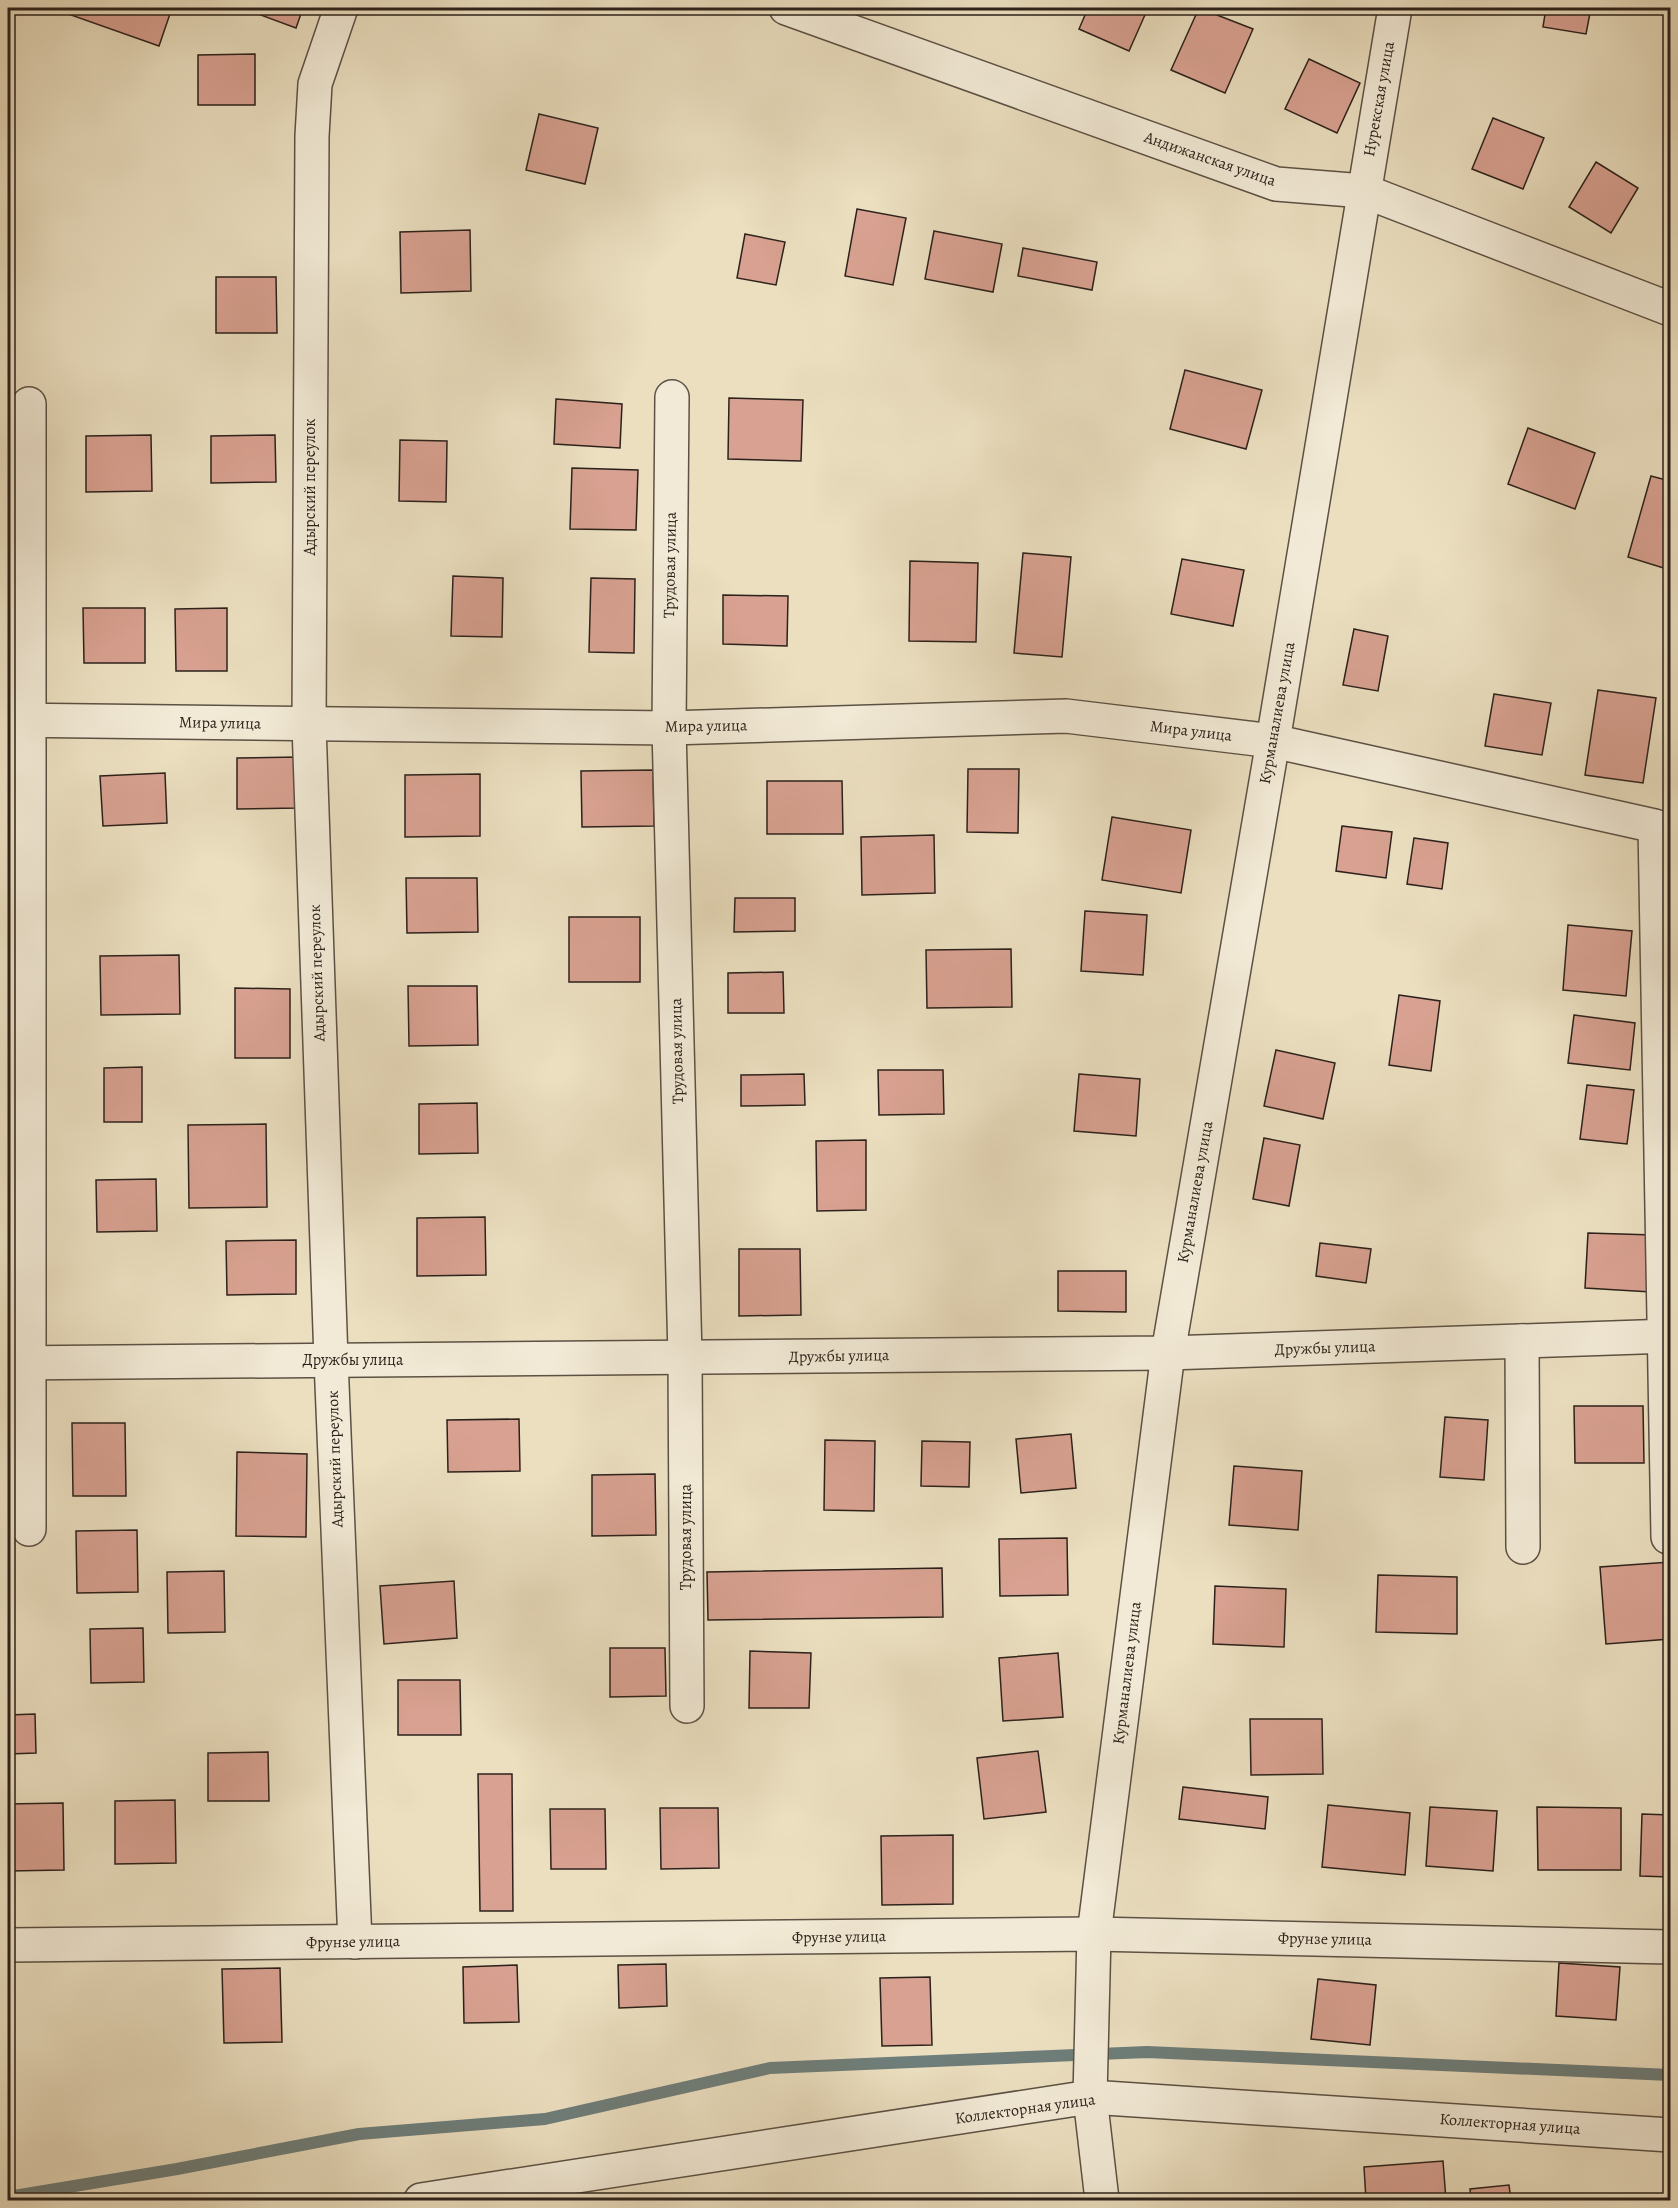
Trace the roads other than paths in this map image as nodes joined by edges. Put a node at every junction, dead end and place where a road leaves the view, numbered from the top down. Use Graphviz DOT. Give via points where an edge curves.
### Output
graph roads {
  1 [pos="341,8"];
  2 [pos="786,8"];
  3 [pos="1395,8"];
  4 [pos="1364,191"];
  5 [pos="1671,309"];
  6 [pos="672,397"];
  7 [pos="29,404"];
  8 [pos="18,720"];
  9 [pos="309,725"];
  10 [pos="669,728"];
  11 [pos="1273,741"];
  12 [pos="1667,1336"];
  13 [pos="1522,1341"];
  14 [pos="1168,1353"];
  15 [pos="685,1357"];
  16 [pos="331,1360"];
  17 [pos="18,1363"];
  18 [pos="29,1529"];
  19 [pos="1668,1537"];
  20 [pos="1523,1547"];
  21 [pos="687,1706"];
  22 [pos="1094,1934"];
  23 [pos="355,1942"];
  24 [pos="8,1945"];
  25 [pos="1671,1947"];
  26 [pos="1090,2097"];
  27 [pos="1671,2135"];
  28 [pos="421,2200"];
  29 [pos="1102,2200"];
  1 -- 9 [label="street, Адырский переулок" via="315,84 312,136"];
  2 -- 4 [label="street, Андижанская улица" via="1276,183"];
  3 -- 4 [label="street, Нурекская улица"];
  4 -- 5 [label="street, Андижанская улица"];
  4 -- 11 [label="street, Курманалиева улица"];
  6 -- 10 [label="street, Трудовая улица"];
  7 -- 8 [label="street"];
  8 -- 9 [label="street, Мира улица"];
  8 -- 17 [label="street"];
  9 -- 10 [label="street, Мира улица"];
  9 -- 16 [label="street, Адырский переулок"];
  10 -- 11 [label="street, Мира улица" via="1066,716"];
  10 -- 15 [label="street, Трудовая улица"];
  11 -- 12 [label="street, Мира улица" via="1655,826"];
  11 -- 14 [label="street, Курманалиева улица"];
  12 -- 13 [label="street, Дружбы улица"];
  12 -- 19 [label="street, Мира улица"];
  13 -- 14 [label="street, Дружбы улица"];
  13 -- 20 [label="street"];
  14 -- 15 [label="street, Дружбы улица"];
  14 -- 22 [label="street, Курманалиева улица"];
  15 -- 16 [label="street, Дружбы улица"];
  15 -- 21 [label="street, Трудовая улица"];
  16 -- 17 [label="street, Дружбы улица"];
  16 -- 23 [label="street, Адырский переулок"];
  17 -- 18 [label="street"];
  22 -- 23 [label="street, Фрунзе улица"];
  22 -- 25 [label="street, Фрунзе улица"];
  22 -- 26 [label="street, Курманалиева улица"];
  23 -- 24 [label="street, Фрунзе улица"];
  26 -- 27 [label="street, Коллекторная улица"];
  26 -- 28 [label="street, Коллекторная улица"];
  26 -- 29 [label="street, Курманалиева улица"];
}
